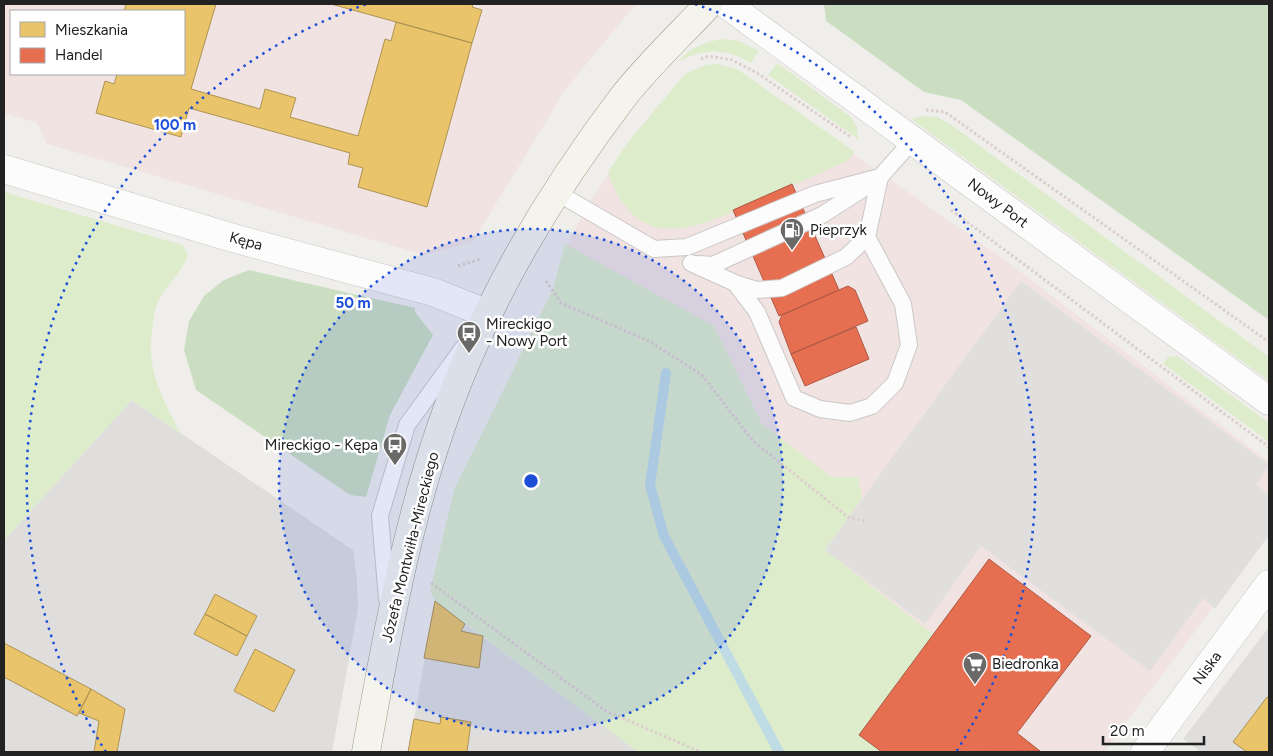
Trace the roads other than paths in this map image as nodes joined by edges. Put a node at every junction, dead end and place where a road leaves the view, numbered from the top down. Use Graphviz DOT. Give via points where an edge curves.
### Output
graph roads {
  1 [pos="709,4"];
  2 [pos="726,4"];
  3 [pos="913,140"];
  4 [pos="4,168"];
  5 [pos="880,177"];
  6 [pos="556,192"];
  7 [pos="867,237"];
  8 [pos="654,249"];
  9 [pos="692,263"];
  10 [pos="735,283"];
  11 [pos="488,314"];
  12 [pos="1269,401"];
  13 [pos="1269,584"];
  14 [pos="1155,749"];
  15 [pos="366,752"];
  1 -- 6 [label="main road, Józefa Montwiłła-Mireckiego" via="625,95"];
  2 -- 3 [label="street, Nowy Port"];
  3 -- 5 [label="lane"];
  3 -- 12 [label="street, Nowy Port"];
  4 -- 11 [label="street, Kępa" via="233,238 433,292"];
  5 -- 7 [label="lane"];
  5 -- 8 [label="lane" via="815,194 687,247"];
  5 -- 9 [label="lane" via="822,215 713,265"];
  6 -- 8 [label="lane"];
  6 -- 11 [label="main road, Józefa Montwiłła-Mireckiego"];
  7 -- 10 [label="lane" via="846,257 782,288 758,290"];
  7 -- 10 [label="lane" via="903,304 909,346 895,383 872,406 850,413 820,409 794,398 757,312"];
  8 -- 9 [label="lane"];
  9 -- 10 [label="lane"];
  11 -- 15 [label="main road, Józefa Montwiłła-Mireckiego" via="456,388 423,483 389,623"];
  13 -- 14 [label="street, Niska"];
}
